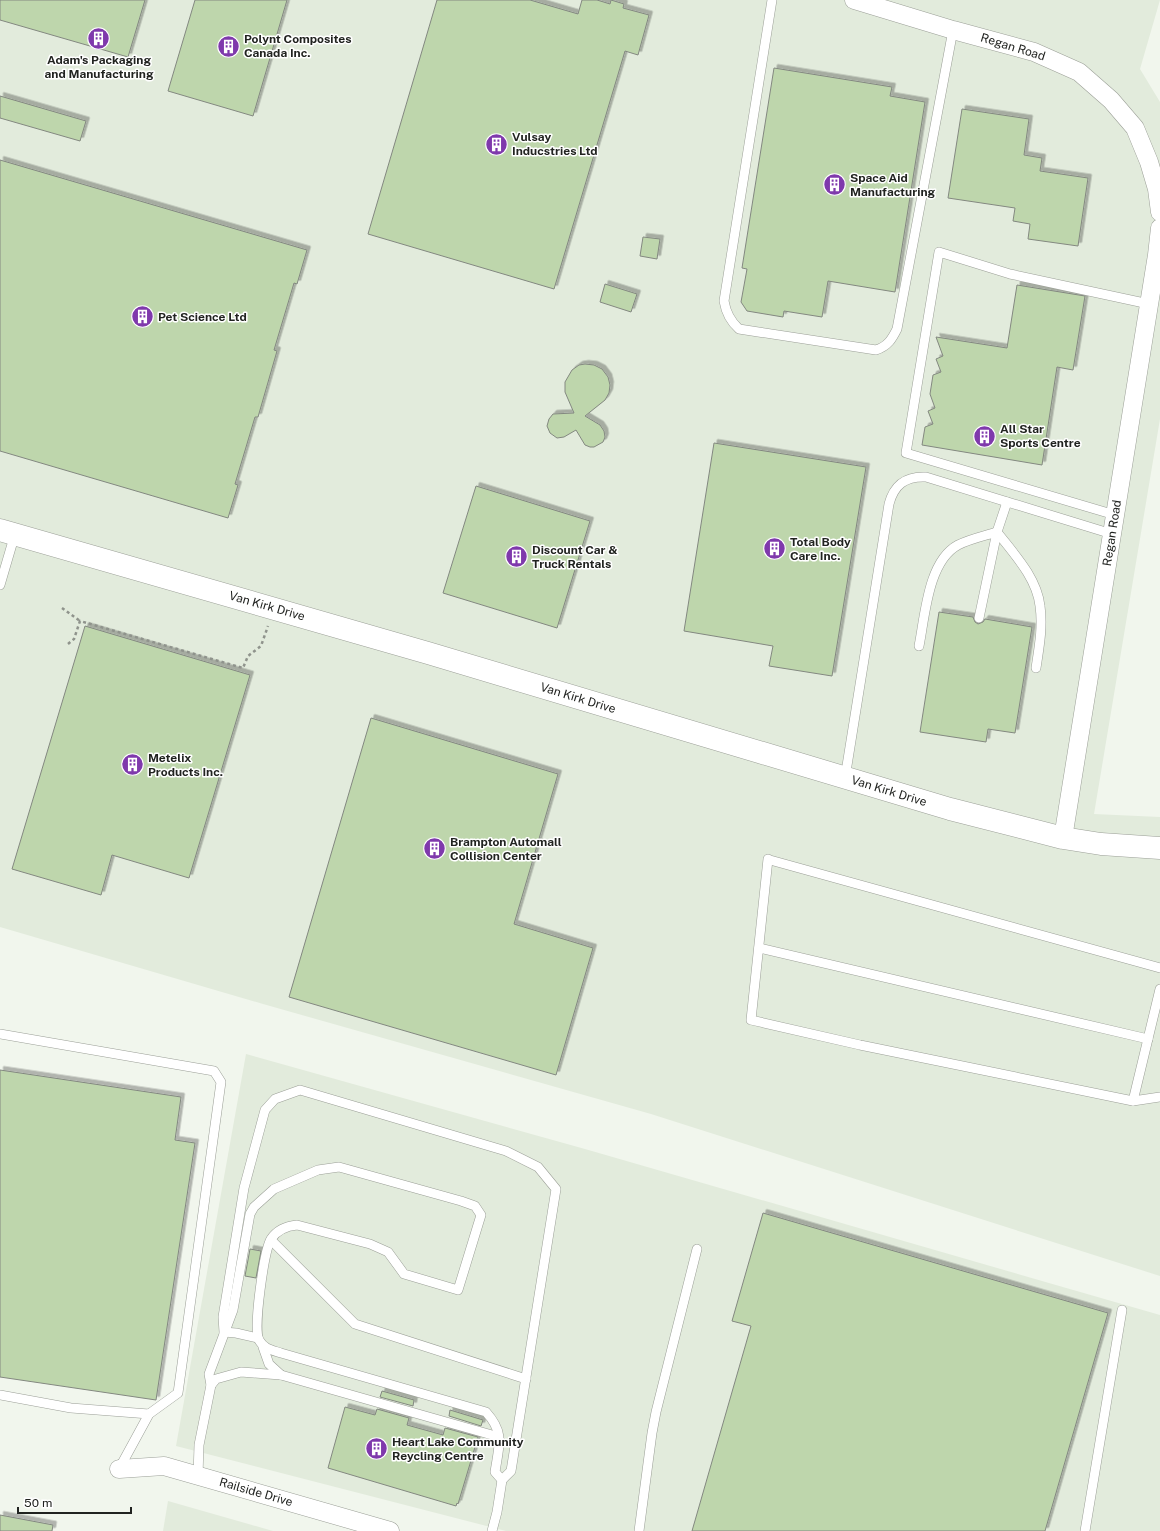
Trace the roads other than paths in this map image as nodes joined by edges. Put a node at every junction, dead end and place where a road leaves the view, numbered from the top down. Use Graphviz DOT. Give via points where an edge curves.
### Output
graph roads {
  1 [pos="772,0"];
  2 [pos="854,0"];
  3 [pos="953,30"];
  4 [pos="1160,212"];
  5 [pos="1160,228"];
  6 [pos="1149,304"];
  7 [pos="1007,502"];
  8 [pos="1115,515"];
  9 [pos="8,532"];
  10 [pos="997,532"];
  11 [pos="1112,534"];
  12 [pos="0,585"];
  13 [pos="979,618"];
  14 [pos="919,646"];
  15 [pos="1036,668"];
  16 [pos="845,778"];
  17 [pos="1063,838"];
  18 [pos="1160,848"];
  19 [pos="759,948"];
  20 [pos="1160,968"];
  21 [pos="1160,989"];
  22 [pos="0,1034"];
  23 [pos="1148,1039"];
  24 [pos="1160,1096"];
  25 [pos="1133,1101"];
  26 [pos="271,1240"];
  27 [pos="697,1249"];
  28 [pos="1122,1310"];
  29 [pos="224,1332"];
  30 [pos="258,1338"];
  31 [pos="263,1347"];
  32 [pos="280,1375"];
  33 [pos="526,1379"];
  34 [pos="211,1385"];
  35 [pos="0,1395"];
  36 [pos="149,1414"];
  37 [pos="500,1441"];
  38 [pos="119,1469"];
  39 [pos="198,1476"];
  40 [pos="502,1480"];
  41 [pos="390,1531"];
  42 [pos="492,1531"];
  43 [pos="639,1531"];
  44 [pos="1085,1531"];
  1 -- 3 [label="lane" via="724,301 731,322 740,329 876,350 884,347 892,339 897,329"];
  2 -- 3 [label="street, Regan Road"];
  3 -- 4 [label="street, Regan Road" via="1034,52 1056,61 1079,72 1111,100 1135,128 1150,162"];
  5 -- 6 [label="street, Regan Road"];
  6 -- 8 [label="street, Regan Road"];
  6 -- 8 [label="lane" via="1010,274 939,252 906,453"];
  7 -- 10 [label="lane"];
  7 -- 11 [label="lane"];
  7 -- 16 [label="lane" via="917,476 897,486 892,494"];
  8 -- 11 [label="street, Regan Road"];
  9 -- 12 [label="lane"];
  9 -- 16 [label="street, Van Kirk Drive" via="428,653"];
  10 -- 13 [label="lane"];
  10 -- 14 [label="lane" via="958,545 943,558 928,597"];
  10 -- 15 [label="lane" via="1035,586 1041,617"];
  11 -- 17 [label="street, Regan Road"];
  16 -- 17 [label="street, Van Kirk Drive" via="950,809"];
  17 -- 18 [label="street, Van Kirk Drive" via="1100,844"];
  19 -- 20 [label="lane" via="768,859"];
  19 -- 23 [label="lane"];
  19 -- 25 [label="lane" via="751,1020"];
  21 -- 23 [label="lane"];
  22 -- 36 [label="lane" via="214,1071 221,1082 178,1393"];
  23 -- 25 [label="lane"];
  24 -- 25 [label="lane"];
  26 -- 29 [label="lane" via="281,1229 297,1225 370,1244 388,1252 404,1274 458,1290 481,1215 475,1206 461,1201 339,1167 318,1170 274,1189 250,1214 233,1310"];
  26 -- 30 [label="lane" via="266,1252 257,1312"];
  26 -- 33 [label="lane" via="355,1324"];
  27 -- 43 [label="lane" via="656,1412"];
  28 -- 44 [label="lane"];
  29 -- 30 [label="lane"];
  29 -- 33 [label="lane" via="223,1317 244,1188 265,1110 275,1099 300,1090 506,1151 538,1167 556,1189"];
  29 -- 34 [label="lane" via="209,1374"];
  30 -- 31 [label="lane"];
  31 -- 32 [label="lane" via="269,1364"];
  31 -- 37 [label="lane" via="486,1412 498,1429"];
  32 -- 34 [label="lane" via="241,1372 216,1379"];
  32 -- 37 [label="lane" via="492,1435"];
  33 -- 40 [label="lane" via="511,1471"];
  34 -- 39 [label="lane" via="198,1445"];
  35 -- 36 [label="lane" via="71,1408"];
  36 -- 38 [label="lane"];
  37 -- 40 [label="lane" via="495,1472"];
  38 -- 39 [label="street, Railside Drive" via="164,1466"];
  39 -- 41 [label="street, Railside Drive"];
  40 -- 42 [label="lane"];
}
